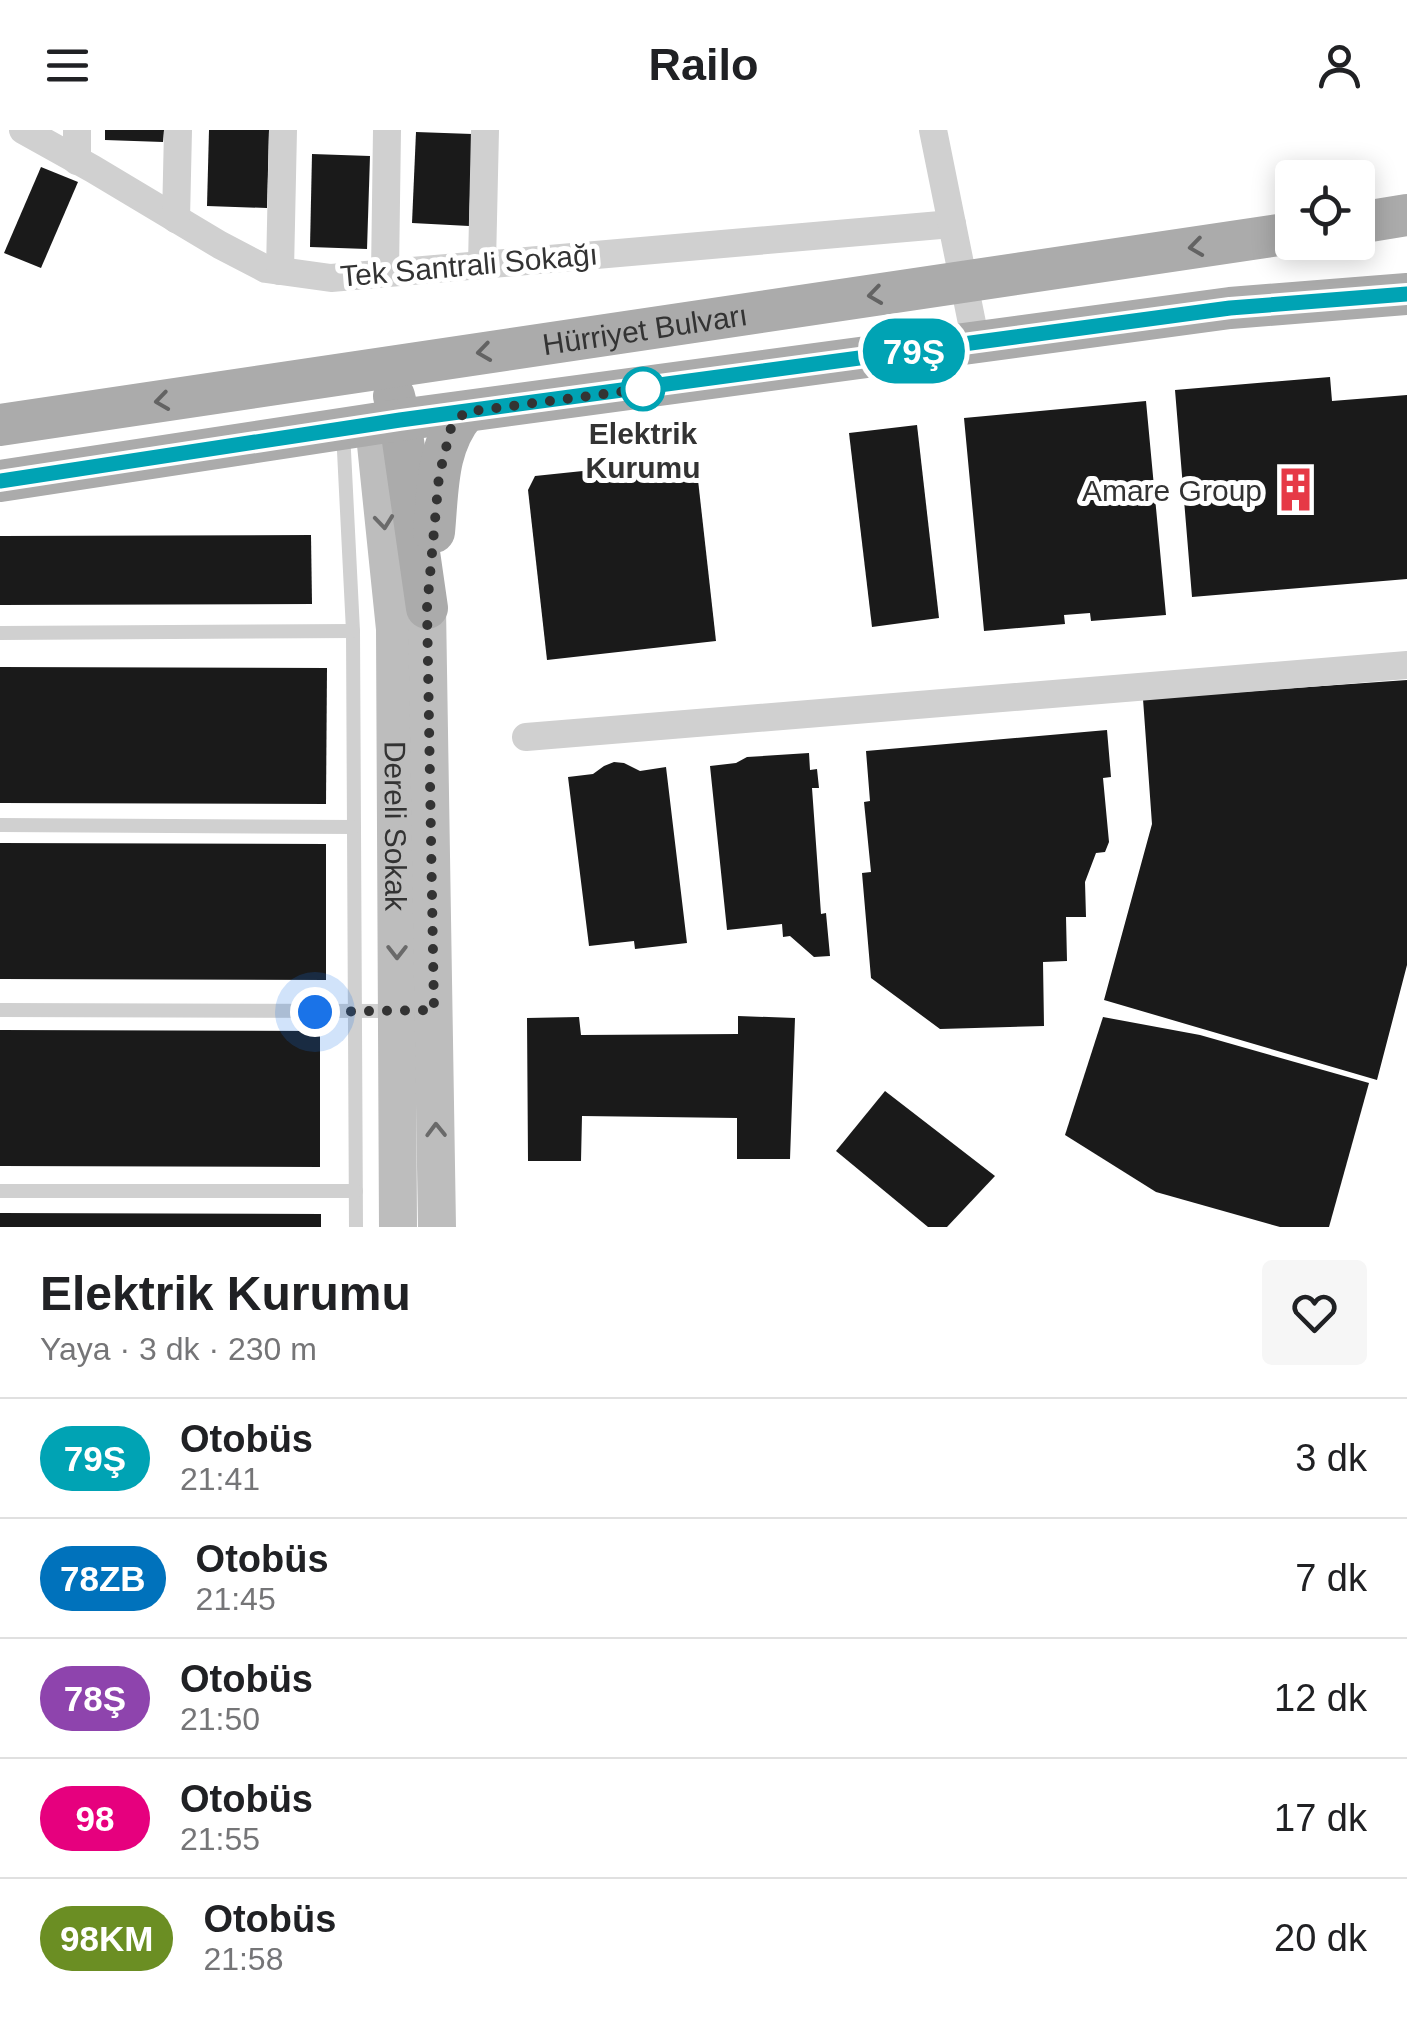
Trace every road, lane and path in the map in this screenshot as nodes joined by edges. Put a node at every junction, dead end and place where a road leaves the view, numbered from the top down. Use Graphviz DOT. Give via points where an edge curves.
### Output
graph roads {
  1 [pos="23,130"];
  2 [pos="78,130"];
  3 [pos="178,130"];
  4 [pos="283,130"];
  5 [pos="387,130"];
  6 [pos="486,130"];
  7 [pos="933,130"];
  8 [pos="77,161"];
  9 [pos="1407,215"];
  10 [pos="176,218"];
  11 [pos="1375,220"];
  12 [pos="952,224"];
  13 [pos="1275,236"];
  14 [pos="482,264"];
  15 [pos="280,271"];
  16 [pos="384,274"];
  17 [pos="964,282"];
  18 [pos="1407,294"];
  19 [pos="976,343"];
  20 [pos="386,366"];
  21 [pos="465,412"];
  22 [pos="0,425"];
  23 [pos="372,425"];
  24 [pos="0,481"];
  25 [pos="427,608"];
  26 [pos="353,631"];
  27 [pos="0,634"];
  28 [pos="1407,665"];
  29 [pos="526,737"];
  30 [pos="0,825"];
  31 [pos="354,827"];
  32 [pos="0,1010"];
  33 [pos="416,1010"];
  34 [pos="355,1012"];
  35 [pos="0,1191"];
  36 [pos="356,1191"];
  37 [pos="356,1227"];
  38 [pos="398,1227"];
  39 [pos="437,1227"];
  1 -- 8 [label="street, Tek Santrali Sokağı"];
  2 -- 8 [label="street"];
  3 -- 10 [label="street"];
  4 -- 15 [label="street"];
  5 -- 16 [label="street"];
  6 -- 14 [label="street"];
  7 -- 12 [label="street"];
  8 -- 10 [label="street, Tek Santrali Sokağı"];
  9 -- 11 [label="main road"];
  10 -- 15 [label="street, Tek Santrali Sokağı"];
  12 -- 14 [label="street, Tek Santrali Sokağı"];
  12 -- 17 [label="street"];
  13 -- 17 [label="main road, Hürriyet Bulvarı, one-way"];
  14 -- 16 [label="street, Tek Santrali Sokağı"];
  15 -- 16 [label="street, Tek Santrali Sokağı" via="331,278"];
  17 -- 19 [label="street"];
  17 -- 20 [label="main road, Hürriyet Bulvarı, one-way"];
  18 -- 19 [label="main road, Hürriyet Bulvarı" via="1230,308"];
  19 -- 21 [label="main road, Hürriyet Bulvarı"];
  20 -- 22 [label="main road, Hürriyet Bulvarı, one-way"];
  20 -- 23 [label="main road"];
  21 -- 23 [label="main road, Hürriyet Bulvarı"];
  21 -- 25 [label="main road" via="451,428 439,476"];
  23 -- 24 [label="main road, Hürriyet Bulvarı"];
  23 -- 25 [label="main road"];
  23 -- 26 [label="lane"];
  23 -- 33 [label="street, Dereli Sokak, one-way" via="395,629"];
  25 -- 33 [label="street"];
  26 -- 27 [label="lane"];
  26 -- 31 [label="lane"];
  28 -- 29 [label="street"];
  30 -- 31 [label="lane"];
  31 -- 34 [label="lane"];
  32 -- 34 [label="lane"];
  33 -- 34 [label="lane"];
  33 -- 38 [label="street, Dereli Sokak"];
  39 -- 33 [label="street, one-way"];
  34 -- 36 [label="lane"];
  35 -- 36 [label="lane"];
  36 -- 37 [label="lane"];
}
